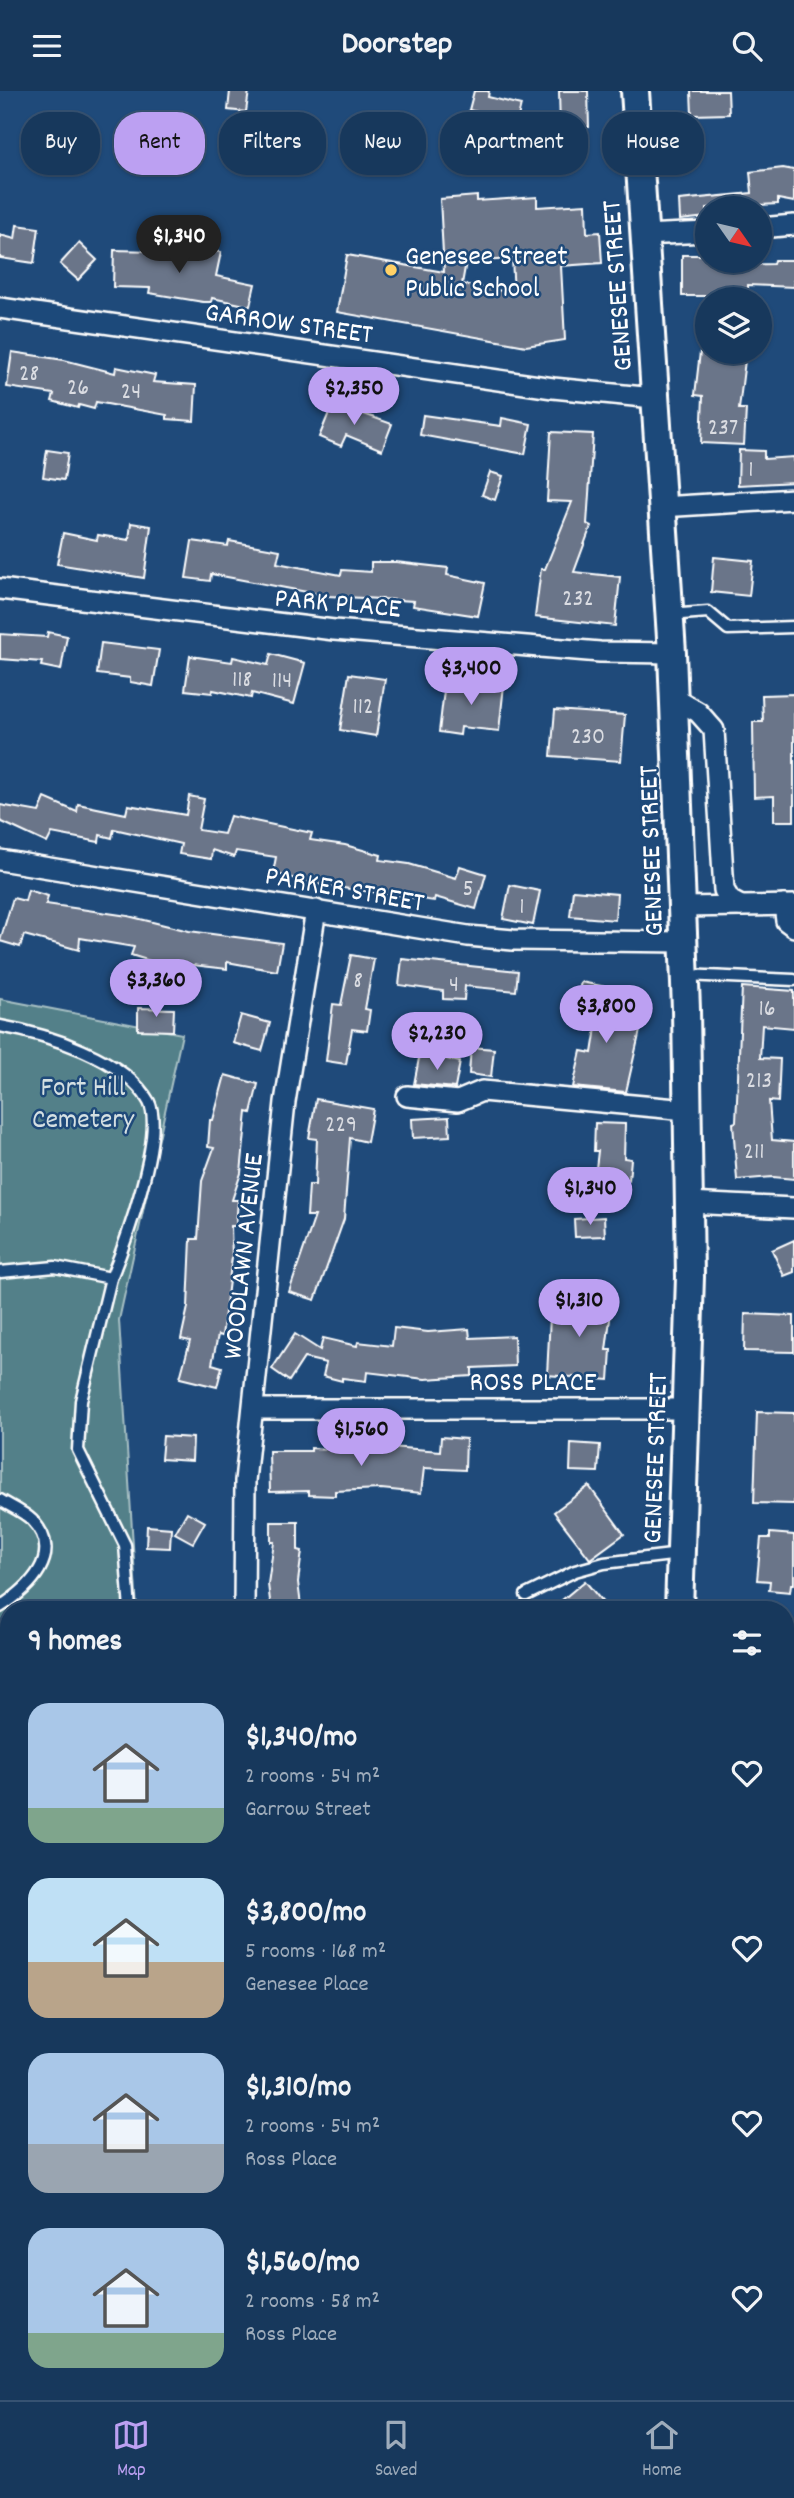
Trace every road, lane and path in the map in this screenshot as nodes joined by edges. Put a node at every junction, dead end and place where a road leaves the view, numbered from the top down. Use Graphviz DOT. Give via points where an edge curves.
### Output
graph roads {
  1 [pos="635,91"];
  2 [pos="794,225"];
  3 [pos="772,227"];
  4 [pos="695,233"];
  5 [pos="643,235"];
  6 [pos="0,308"];
  7 [pos="654,398"];
  8 [pos="794,499"];
  9 [pos="661,507"];
  10 [pos="0,589"];
  11 [pos="669,615"];
  12 [pos="794,627"];
  13 [pos="671,653"];
  14 [pos="674,698"];
  15 [pos="0,860"];
  16 [pos="789,905"];
  17 [pos="741,906"];
  18 [pos="682,907"];
  19 [pos="316,910"];
  20 [pos="794,927"];
  21 [pos="683,942"];
  22 [pos="684,975"];
  23 [pos="794,980"];
  24 [pos="0,1026"];
  25 [pos="407,1096"];
  26 [pos="687,1110"];
  27 [pos="688,1203"];
  28 [pos="794,1208"];
  29 [pos="0,1272"];
  30 [pos="111,1278"];
  31 [pos="253,1409"];
  32 [pos="687,1409"];
  33 [pos="0,1500"];
  34 [pos="681,1554"];
  35 [pos="526,1595"];
  36 [pos="10,1601"];
  37 [pos="129,1601"];
  38 [pos="244,1601"];
  39 [pos="679,1601"];
  1 -- 5 [label="main road, GENESEE STREET"];
  2 -- 3 [label="street"];
  4 -- 5 [label="street"];
  5 -- 7 [label="main road, GENESEE STREET"];
  6 -- 7 [label="street, GARROW STREET" via="553,388"];
  7 -- 9 [label="main road, GENESEE STREET"];
  8 -- 9 [label="street"];
  9 -- 11 [label="main road, GENESEE STREET"];
  10 -- 13 [label="street, PARK PLACE" via="334,630 600,652"];
  11 -- 12 [label="lane" via="708,612 728,629"];
  11 -- 13 [label="main road, GENESEE STREET"];
  13 -- 14 [label="main road, GENESEE STREET"];
  14 -- 17 [label="street" via="698,712 714,730 724,890"];
  14 -- 18 [label="main road, GENESEE STREET"];
  15 -- 19 [label="street, PARKER STREET"];
  16 -- 17 [label="street"];
  16 -- 20 [label="street" via="786,921"];
  17 -- 18 [label="street"];
  18 -- 21 [label="main road, GENESEE STREET"];
  19 -- 21 [label="street, PARKER STREET" via="502,939"];
  19 -- 31 [label="street, WOODLAWN AVENUE" via="285,1102"];
  21 -- 22 [label="main road, GENESEE STREET"];
  22 -- 23 [label="lane"];
  22 -- 26 [label="main road, GENESEE STREET"];
  24 -- 30 [label="lane" via="36,1032 96,1057 134,1083 150,1104 151,1140 141,1189"];
  25 -- 26 [label="street" via="458,1101 482,1091"];
  26 -- 27 [label="main road, GENESEE STREET"];
  27 -- 28 [label="street"];
  27 -- 32 [label="main road, GENESEE STREET"];
  29 -- 30 [label="lane" via="55,1267"];
  30 -- 37 [label="lane" via="81,1401 78,1450 125,1545"];
  31 -- 32 [label="street, ROSS PLACE"];
  31 -- 38 [label="street, WOODLAWN AVENUE" via="243,1517"];
  32 -- 34 [label="main road, GENESEE STREET"];
  33 -- 36 [label="lane" via="33,1521 46,1558 37,1576"];
  34 -- 35 [label="lane" via="604,1563 575,1571"];
  34 -- 39 [label="main road, GENESEE STREET"];
}
